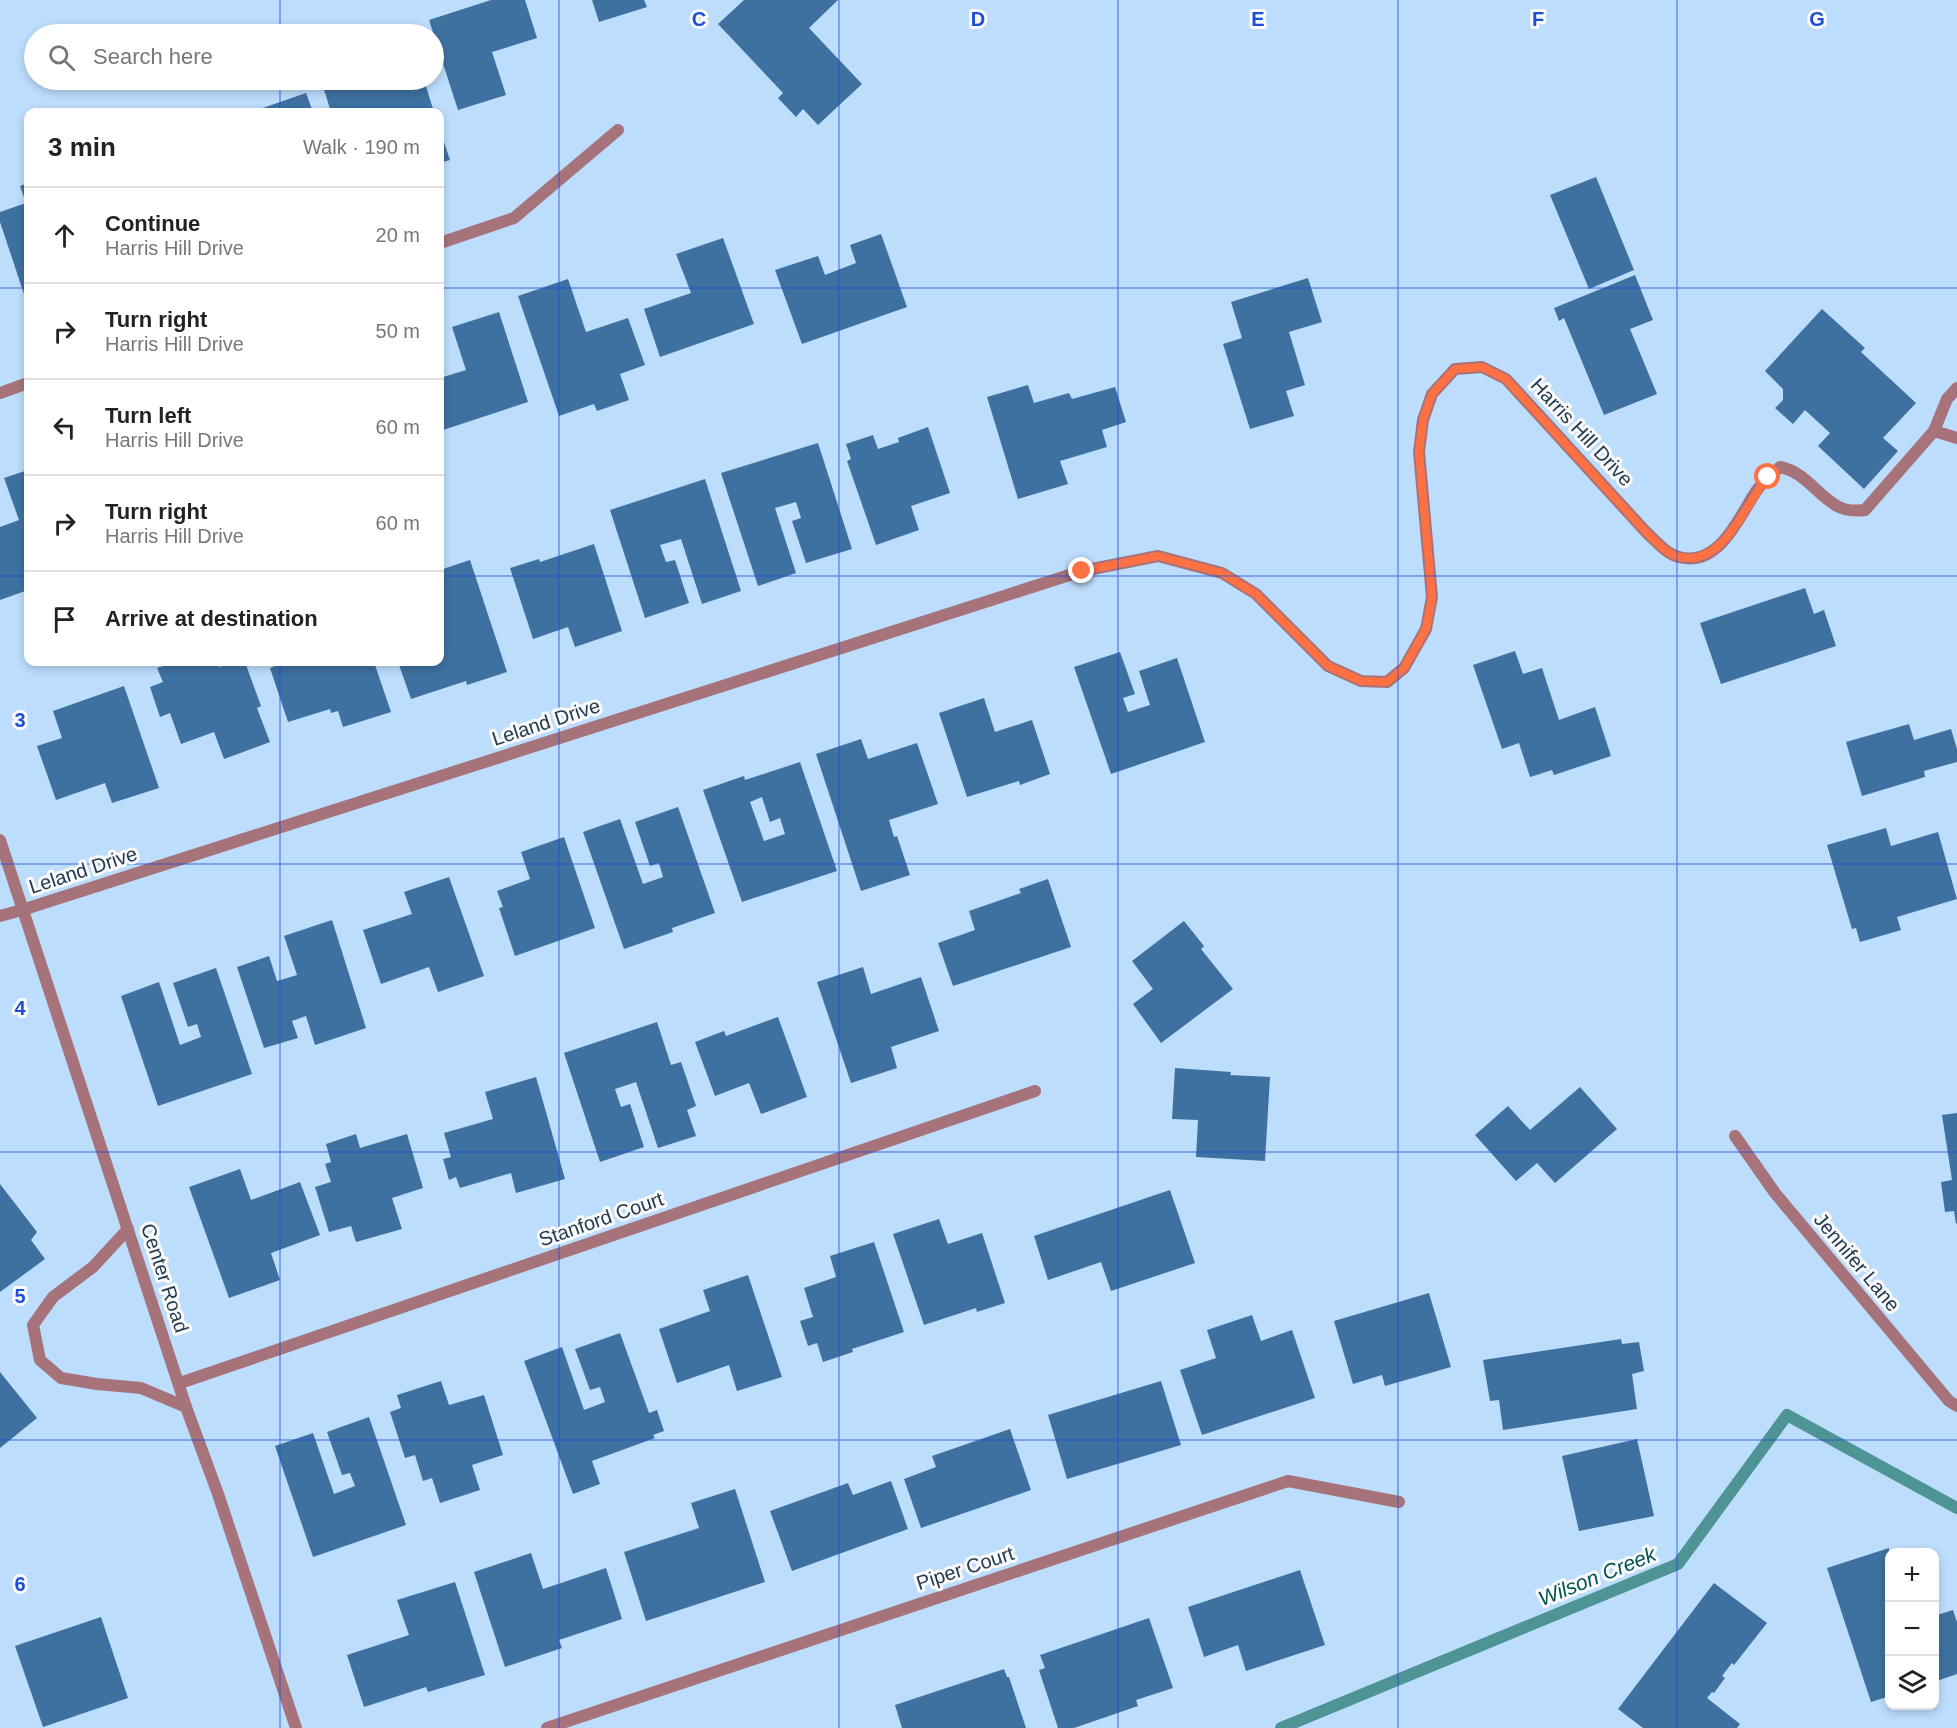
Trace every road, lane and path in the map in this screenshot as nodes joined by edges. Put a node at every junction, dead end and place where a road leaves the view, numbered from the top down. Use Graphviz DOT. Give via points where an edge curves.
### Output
graph roads {
  1 [pos="618,130"];
  2 [pos="444,242"];
  3 [pos="24,384"];
  4 [pos="1957,388"];
  5 [pos="0,393"];
  6 [pos="1934,431"];
  7 [pos="1957,438"];
  8 [pos="1082,571"];
  9 [pos="0,840"];
  10 [pos="22,910"];
  11 [pos="0,916"];
  12 [pos="1035,1091"];
  13 [pos="1735,1136"];
  14 [pos="128,1229"];
  15 [pos="180,1383"];
  16 [pos="1957,1406"];
  17 [pos="186,1407"];
  18 [pos="1399,1502"];
  19 [pos="296,1728"];
  20 [pos="547,1728"];
  1 -- 2 [label="street" via="514,218"];
  3 -- 5 [label="street"];
  4 -- 6 [label="street, Harris Hill Drive" via="1947,399"];
  6 -- 7 [label="street"];
  6 -- 8 [label="street, Harris Hill Drive" via="1865,510 1838,507 1797,472 1780,466 1759,488 1719,547 1701,557 1680,557 1646,532 1506,379 1482,367 1455,369 1432,394 1423,420 1419,452 1432,597 1426,629 1404,668 1387,682 1361,681 1328,666 1256,594 1222,573 1158,556"];
  8 -- 10 [label="street, Leland Drive"];
  9 -- 10 [label="street, Center Road"];
  10 -- 11 [label="street, Leland Drive"];
  10 -- 14 [label="street, Center Road"];
  12 -- 15 [label="street, Stanford Court"];
  13 -- 16 [label="street, Jennifer Lane" via="1815,1243"];
  14 -- 15 [label="street, Center Road"];
  14 -- 17 [label="street" via="93,1267 52,1297 33,1325 40,1360 61,1378 141,1388"];
  15 -- 17 [label="street, Center Road"];
  17 -- 19 [label="street, Center Road"];
  18 -- 20 [label="street, Piper Court" via="1288,1481"];
}
